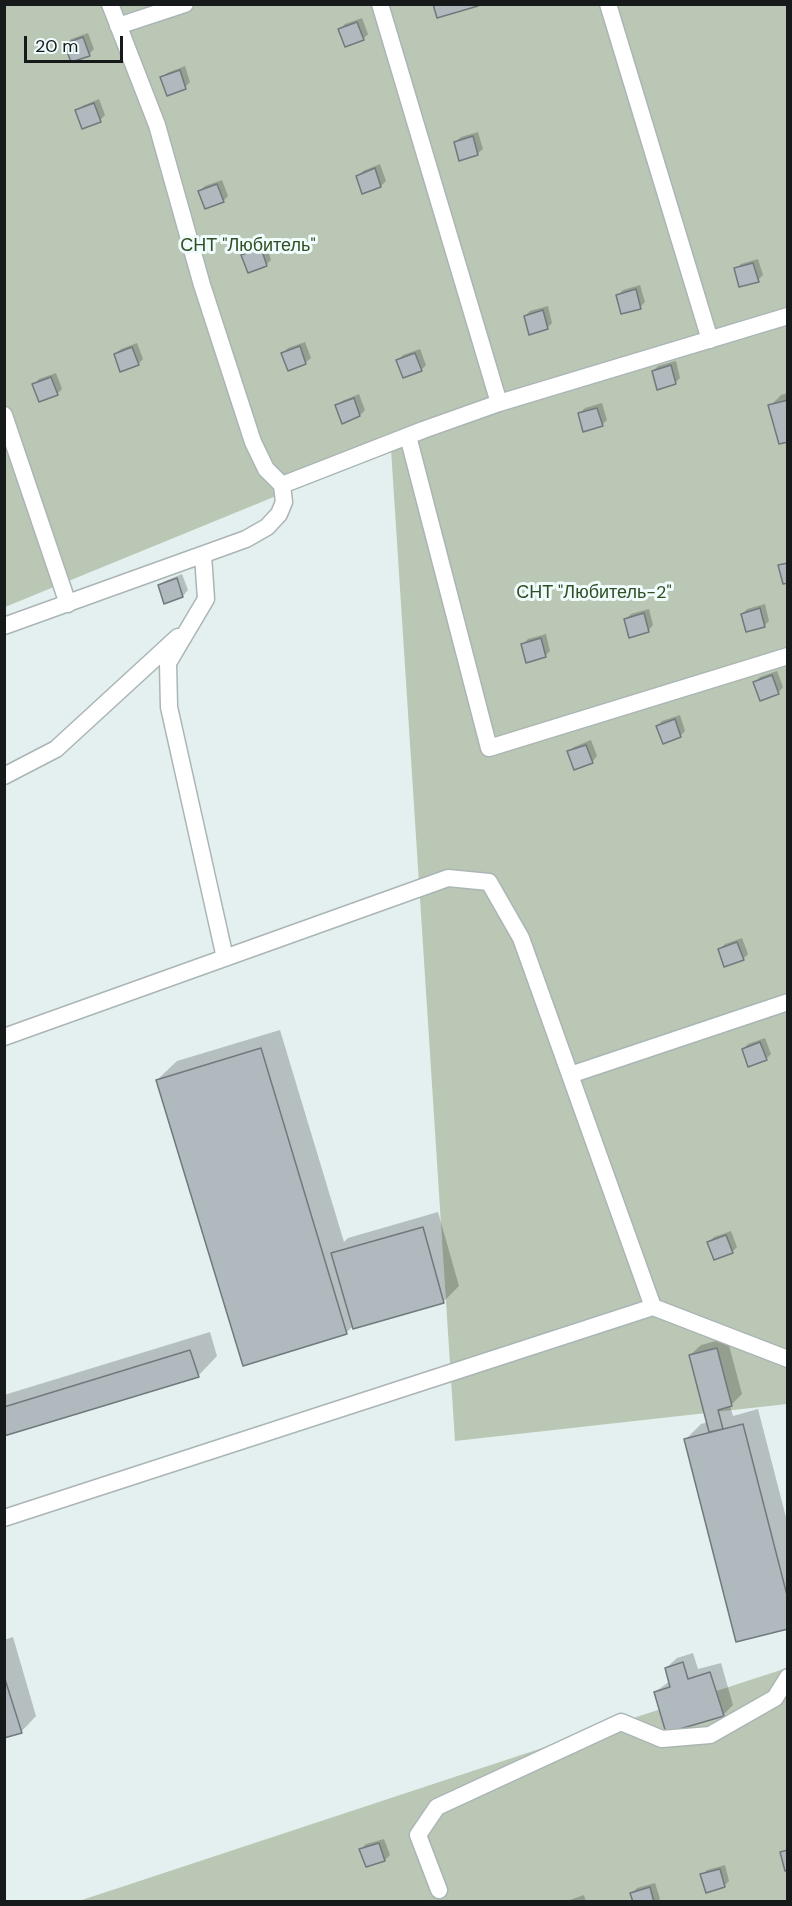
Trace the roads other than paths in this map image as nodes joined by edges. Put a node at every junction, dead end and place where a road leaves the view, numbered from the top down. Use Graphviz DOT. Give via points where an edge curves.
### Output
graph roads {
  1 [pos="110,4"];
  2 [pos="185,4"];
  3 [pos="380,4"];
  4 [pos="608,4"];
  5 [pos="118,26"];
  6 [pos="788,316"];
  7 [pos="710,340"];
  8 [pos="499,403"];
  9 [pos="4,415"];
  10 [pos="408,436"];
  11 [pos="282,485"];
  12 [pos="203,555"];
  13 [pos="68,604"];
  14 [pos="191,625"];
  15 [pos="4,626"];
  16 [pos="788,656"];
  17 [pos="4,776"];
  18 [pos="225,958"];
  19 [pos="788,1002"];
  20 [pos="4,1037"];
  21 [pos="570,1075"];
  22 [pos="653,1307"];
  23 [pos="788,1359"];
  24 [pos="4,1518"];
  25 [pos="788,1677"];
  26 [pos="439,1890"];
  1 -- 5 [label="lane"];
  2 -- 5 [label="lane"];
  3 -- 8 [label="lane"];
  4 -- 7 [label="lane"];
  5 -- 11 [label="lane" via="157,125 202,285 253,442 266,469"];
  6 -- 7 [label="lane"];
  7 -- 8 [label="lane"];
  8 -- 10 [label="lane"];
  9 -- 13 [label="lane"];
  10 -- 11 [label="lane"];
  10 -- 16 [label="lane" via="489,748"];
  11 -- 12 [label="lane" via="284,502 267,527"];
  12 -- 13 [label="lane"];
  12 -- 14 [label="lane" via="206,599"];
  13 -- 15 [label="lane"];
  14 -- 17 [label="lane" via="56,749"];
  14 -- 18 [label="lane" via="168,663 169,707"];
  18 -- 20 [label="lane"];
  18 -- 21 [label="lane" via="448,878 489,882 521,939"];
  19 -- 21 [label="lane"];
  21 -- 22 [label="lane"];
  22 -- 23 [label="lane"];
  22 -- 24 [label="lane"];
  25 -- 26 [label="lane" via="775,1698 710,1736 663,1739 621,1722 437,1807 418,1835"];
}
